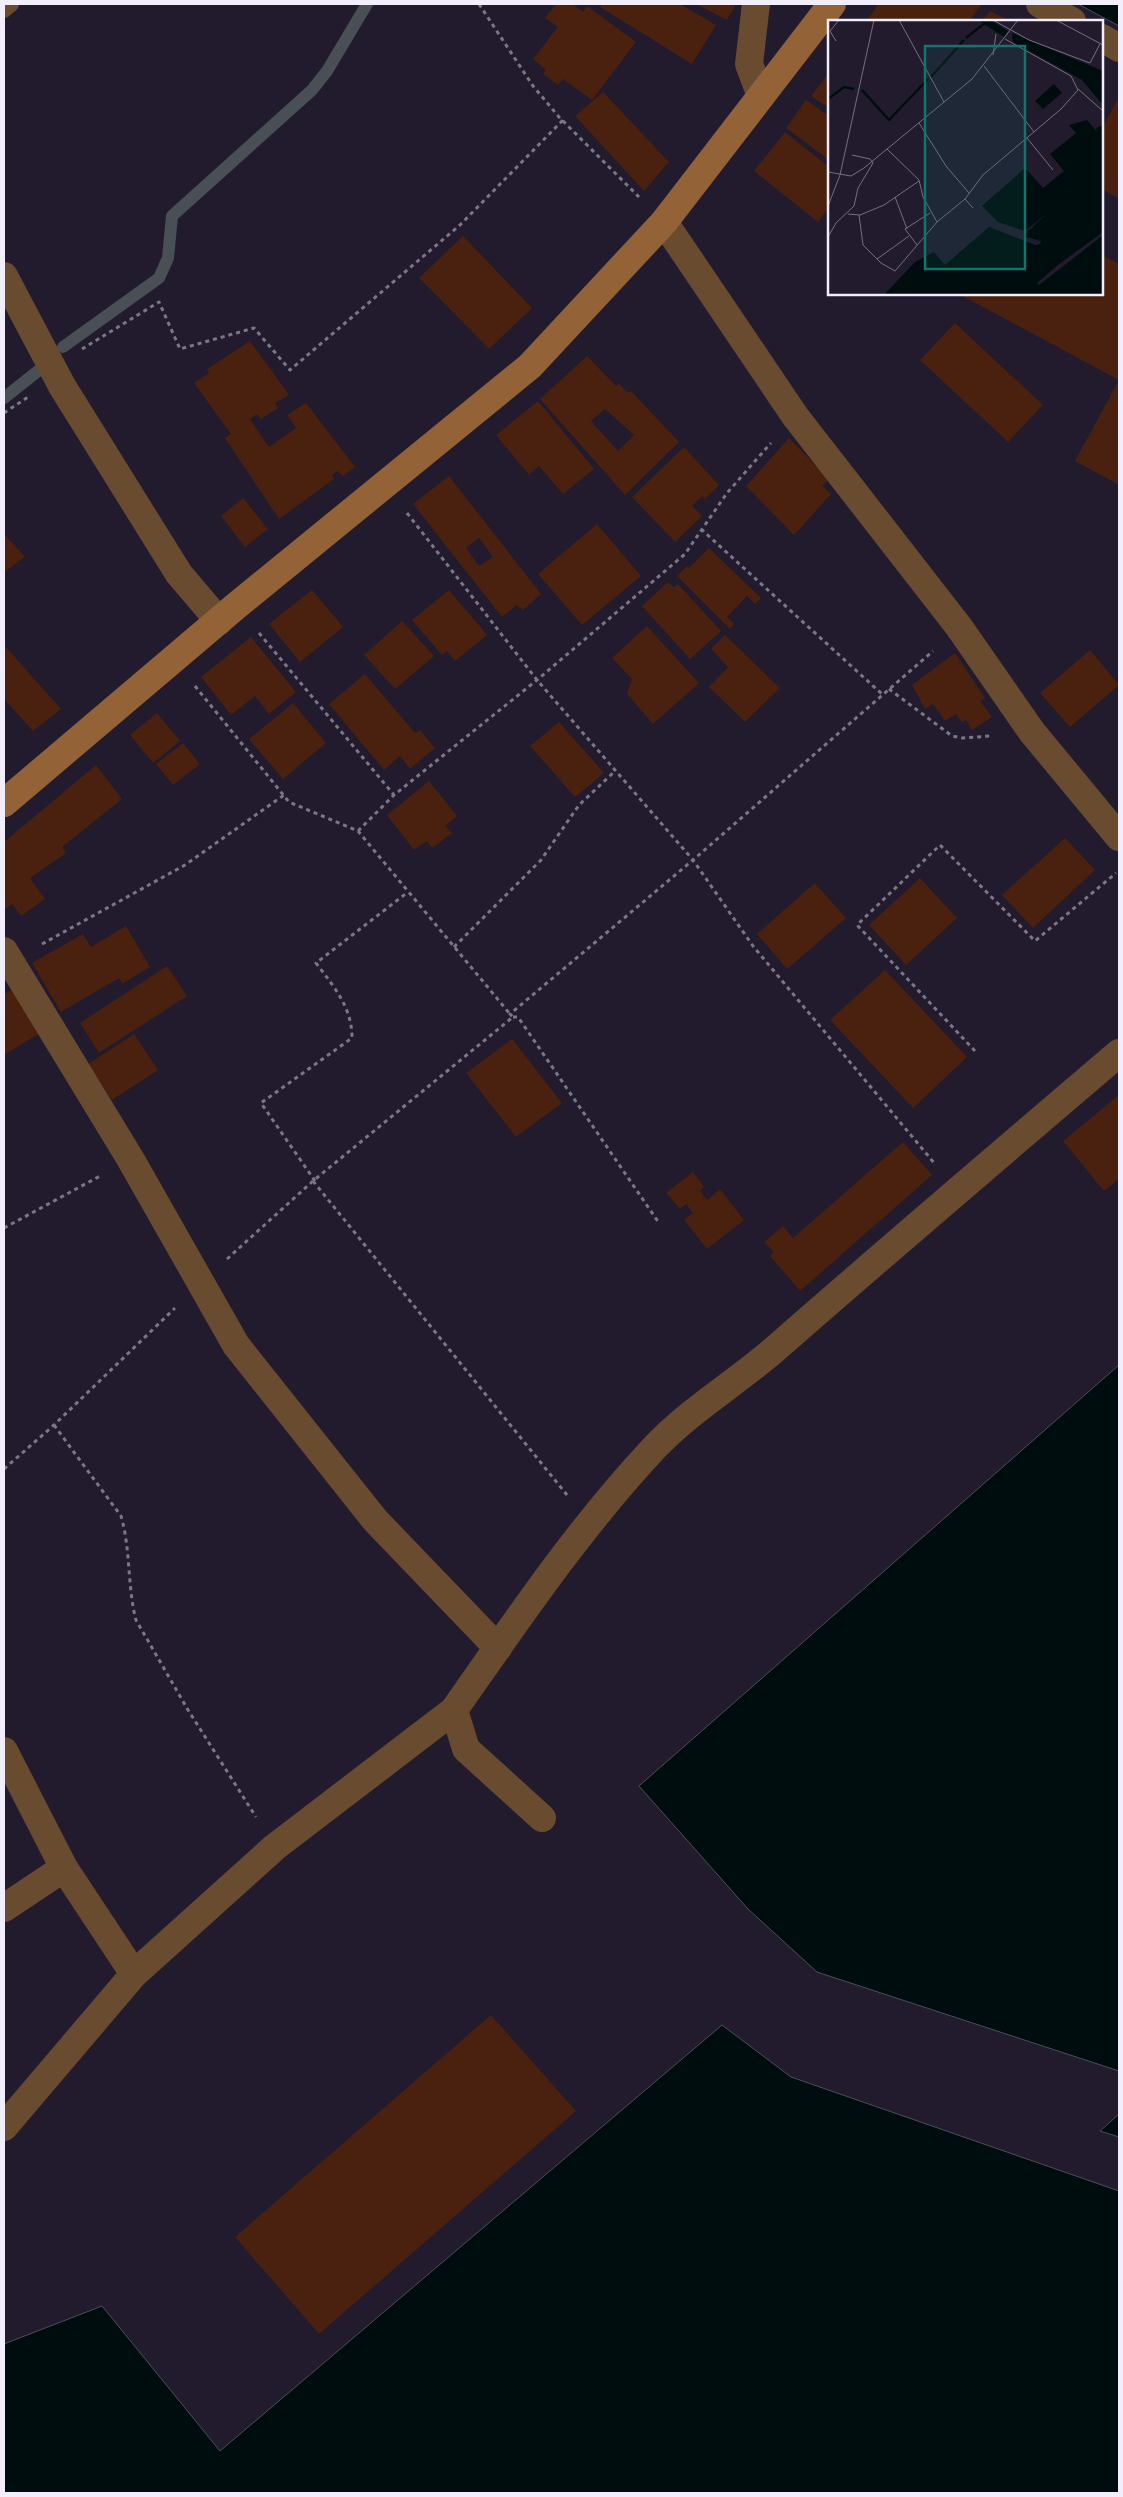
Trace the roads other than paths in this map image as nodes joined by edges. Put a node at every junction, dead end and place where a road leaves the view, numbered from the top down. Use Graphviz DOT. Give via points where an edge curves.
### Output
graph roads {
  1 [pos="11,4"];
  2 [pos="756,4"];
  3 [pos="832,4"];
  4 [pos="1040,4"];
  5 [pos="4,10"];
  6 [pos="1070,20"];
  7 [pos="1103,39"];
  8 [pos="1119,48"];
  9 [pos="761,96"];
  10 [pos="664,222"];
  11 [pos="4,276"];
  12 [pos="227,614"];
  13 [pos="4,803"];
  14 [pos="1119,837"];
  15 [pos="8,956"];
  16 [pos="1119,1053"];
  17 [pos="498,1648"];
  18 [pos="454,1710"];
  19 [pos="4,1751"];
  20 [pos="542,1818"];
  21 [pos="64,1868"];
  22 [pos="4,1908"];
  23 [pos="134,1974"];
  24 [pos="4,2127"];
  1 -- 5 [label="lane"];
  2 -- 9 [label="street" via="749,64"];
  3 -- 9 [label="street"];
  4 -- 6 [label="street"];
  7 -- 8 [label="street"];
  9 -- 10 [label="street"];
  10 -- 12 [label="street" via="530,366"];
  10 -- 14 [label="street" via="795,416 959,627 1032,732"];
  11 -- 12 [label="street" via="52,366 179,574"];
  12 -- 13 [label="street"];
  15 -- 17 [label="street" via="131,1160 236,1345 375,1520"];
  16 -- 17 [label="street" via="751,1370 655,1447 589,1523"];
  17 -- 18 [label="street"];
  18 -- 20 [label="street" via="466,1749"];
  18 -- 23 [label="street" via="276,1847"];
  19 -- 21 [label="street"];
  21 -- 22 [label="street"];
  21 -- 23 [label="street"];
  23 -- 24 [label="street"];
}
